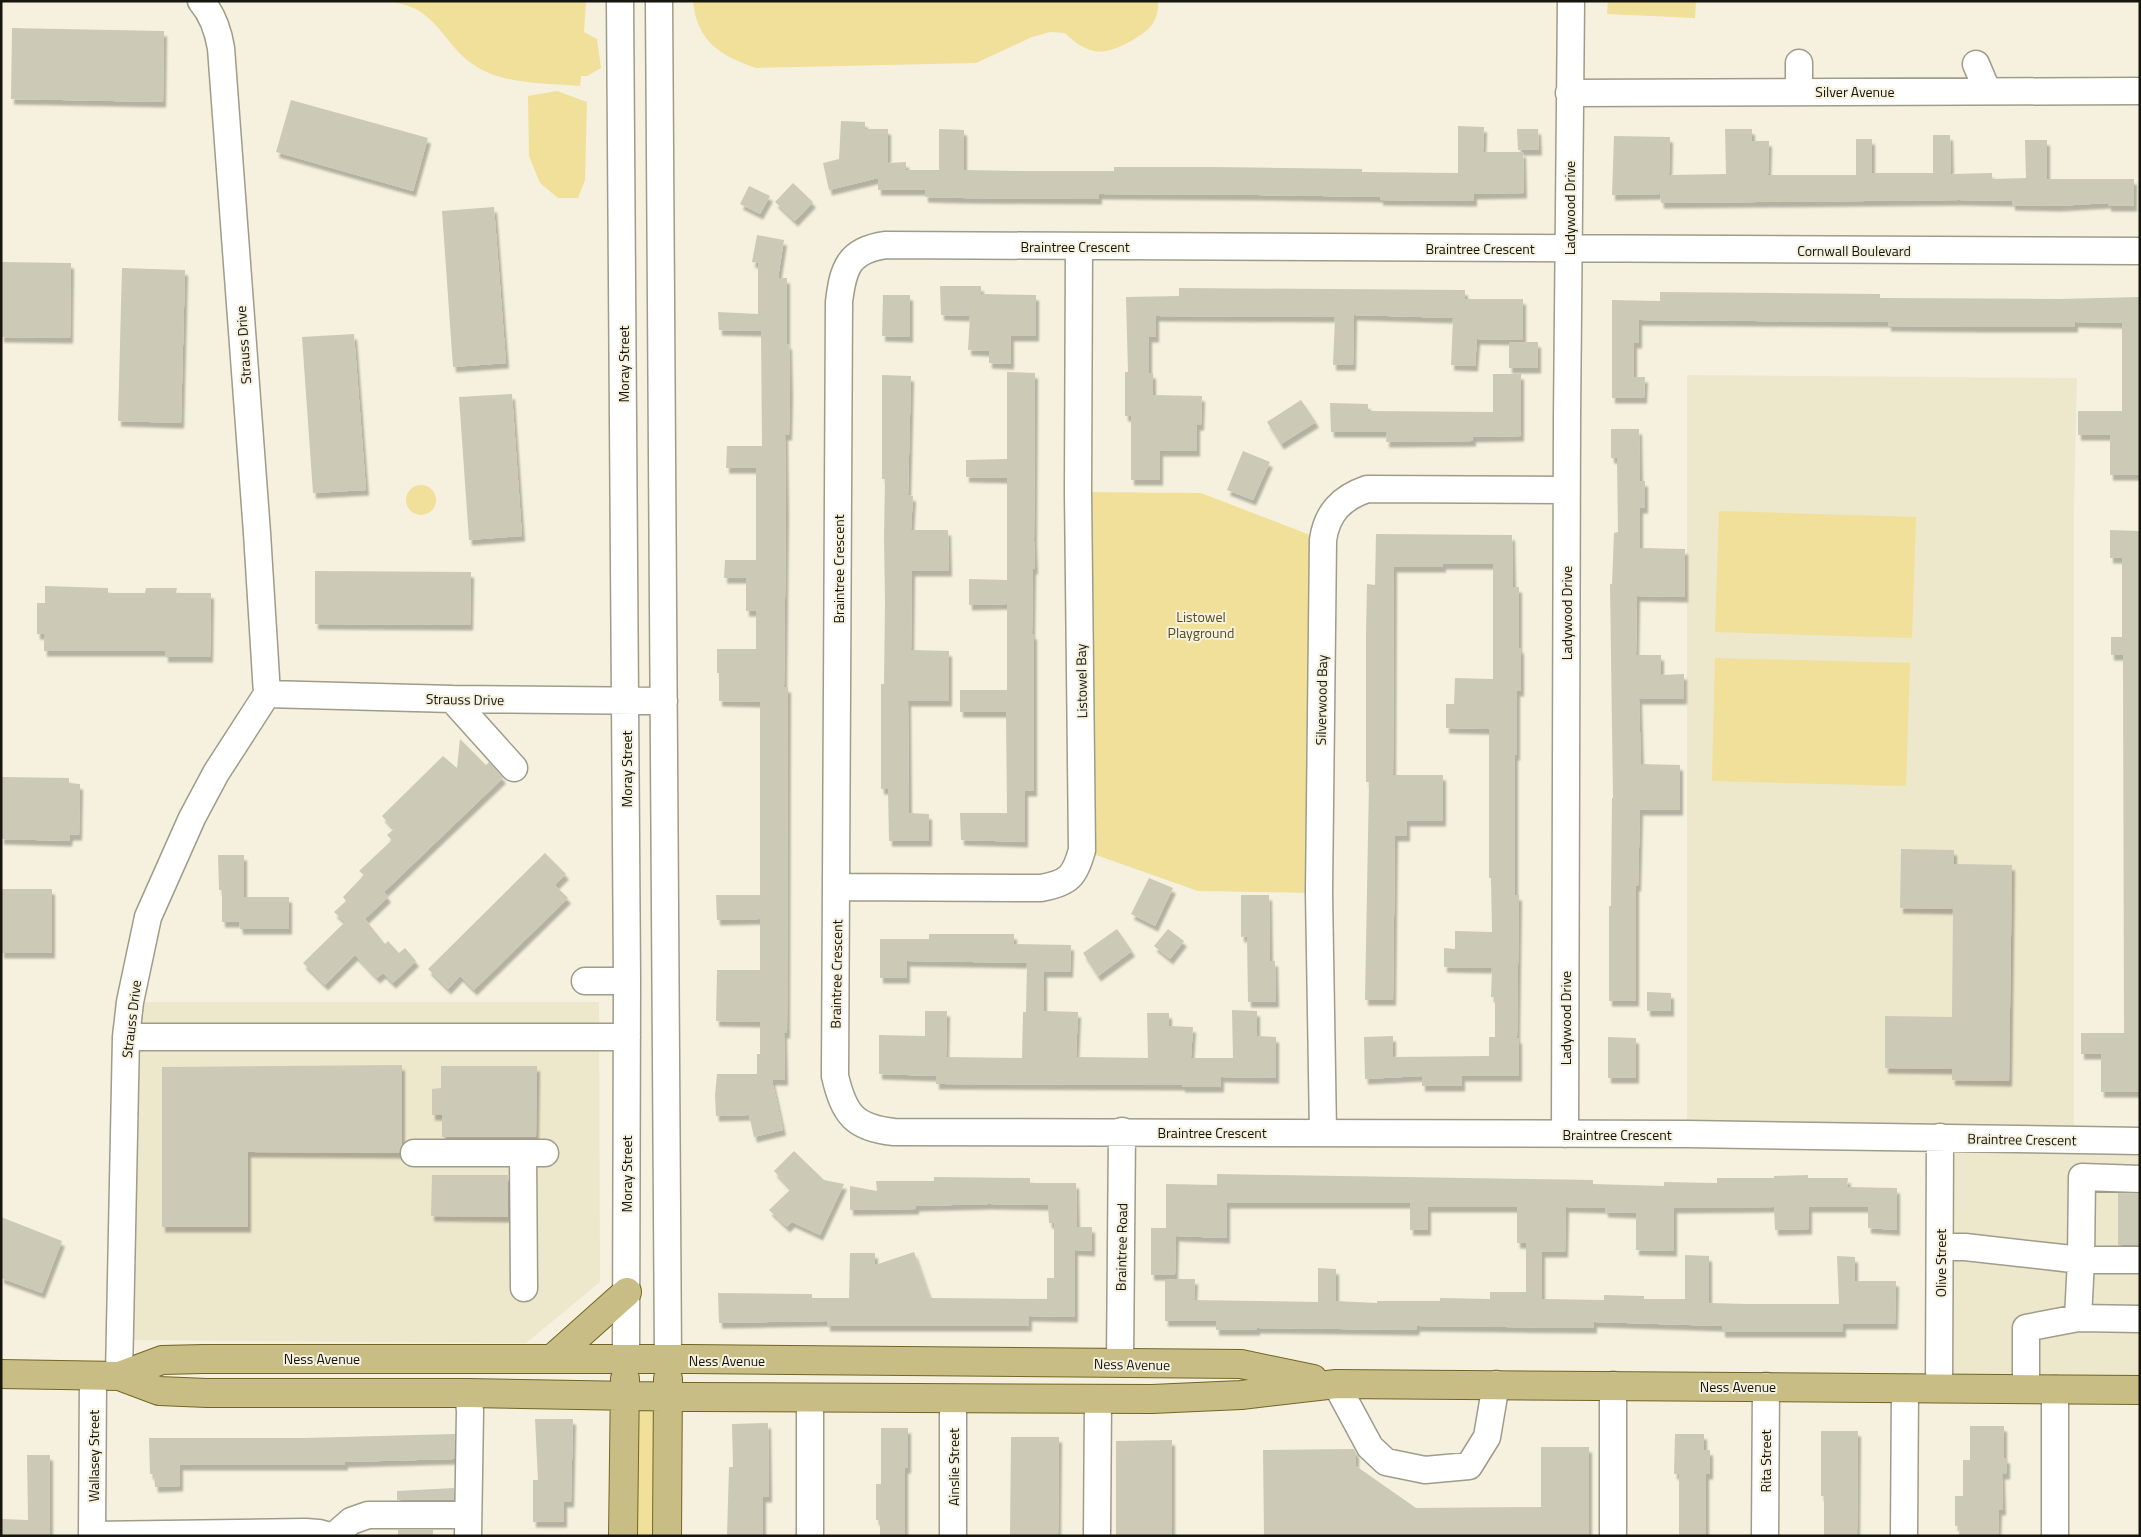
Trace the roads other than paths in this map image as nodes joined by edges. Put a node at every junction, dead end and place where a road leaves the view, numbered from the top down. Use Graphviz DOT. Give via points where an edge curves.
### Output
graph roads {
  1 [pos="201,1"];
  2 [pos="620,1"];
  3 [pos="659,1"];
  4 [pos="1571,1"];
  5 [pos="1799,63"];
  6 [pos="1976,64"];
  7 [pos="1987,90"];
  8 [pos="2140,90"];
  9 [pos="1799,91"];
  10 [pos="1569,93"];
  11 [pos="1079,246"];
  12 [pos="1568,248"];
  13 [pos="2140,251"];
  14 [pos="1566,490"];
  15 [pos="267,694"];
  16 [pos="452,699"];
  17 [pos="626,701"];
  18 [pos="664,701"];
  19 [pos="514,768"];
  20 [pos="837,887"];
  21 [pos="627,981"];
  22 [pos="586,982"];
  23 [pos="126,1037"];
  24 [pos="627,1037"];
  25 [pos="1122,1131"];
  26 [pos="1323,1132"];
  27 [pos="1565,1134"];
  28 [pos="1940,1137"];
  29 [pos="2140,1140"];
  30 [pos="414,1153"];
  31 [pos="2140,1179"];
  32 [pos="1940,1247"];
  33 [pos="2081,1260"];
  34 [pos="2140,1260"];
  35 [pos="524,1288"];
  36 [pos="627,1292"];
  37 [pos="2078,1318"];
  38 [pos="2140,1319"];
  39 [pos="552,1359"];
  40 [pos="626,1360"];
  41 [pos="668,1360"];
  42 [pos="1120,1363"];
  43 [pos="1,1374"];
  44 [pos="106,1376"];
  45 [pos="1336,1384"];
  46 [pos="1496,1384"];
  47 [pos="1613,1385"];
  48 [pos="1766,1386"];
  49 [pos="1905,1388"];
  50 [pos="1939,1388"];
  51 [pos="2026,1389"];
  52 [pos="2055,1389"];
  53 [pos="2140,1390"];
  54 [pos="468,1393"];
  55 [pos="624,1396"];
  56 [pos="668,1397"];
  57 [pos="810,1398"];
  58 [pos="953,1398"];
  59 [pos="1098,1400"];
  60 [pos="468,1525"];
  61 [pos="92,1535"];
  62 [pos="329,1536"];
  63 [pos="334,1536"];
  64 [pos="623,1536"];
  65 [pos="667,1536"];
  66 [pos="810,1536"];
  67 [pos="953,1536"];
  68 [pos="1097,1536"];
  69 [pos="1612,1536"];
  70 [pos="1765,1536"];
  71 [pos="1904,1536"];
  72 [pos="2055,1536"];
  1 -- 15 [label="street, Strauss Drive" via="217,28 221,48"];
  2 -- 17 [label="street, Moray Street"];
  3 -- 18 [label="street"];
  4 -- 10 [label="street, Ladywood Drive"];
  5 -- 9 [label="street"];
  6 -- 7 [label="street"];
  7 -- 8 [label="street, Silver Avenue"];
  7 -- 9 [label="street, Silver Avenue"];
  9 -- 10 [label="street, Silver Avenue"];
  10 -- 12 [label="street, Ladywood Drive"];
  11 -- 12 [label="street, Braintree Crescent"];
  11 -- 20 [label="street, Braintree Crescent" via="886,245 861,251 846,268 839,302"];
  11 -- 20 [label="street, Listowel Bay" via="1082,850 1078,864 1072,875 1060,885 1041,888"];
  12 -- 13 [label="street, Cornwall Boulevard"];
  12 -- 14 [label="street, Ladywood Drive"];
  14 -- 26 [label="street, Silverwood Bay" via="1367,490 1338,506 1324,527 1320,883"];
  14 -- 27 [label="street, Ladywood Drive"];
  15 -- 16 [label="street, Strauss Drive"];
  15 -- 23 [label="street, Strauss Drive" via="216,773 148,917"];
  16 -- 17 [label="street, Strauss Drive"];
  16 -- 19 [label="street"];
  17 -- 18 [label="street, Strauss Drive"];
  17 -- 21 [label="street, Moray Street"];
  18 -- 41 [label="street"];
  20 -- 25 [label="street, Braintree Crescent" via="835,1076 842,1103 857,1122 868,1128 894,1132"];
  21 -- 22 [label="street"];
  21 -- 24 [label="street, Moray Street"];
  23 -- 24 [label="street"];
  23 -- 44 [label="street, Strauss Drive"];
  24 -- 36 [label="street, Moray Street"];
  25 -- 26 [label="street, Braintree Crescent"];
  25 -- 42 [label="street, Braintree Road"];
  26 -- 27 [label="street, Braintree Crescent"];
  27 -- 28 [label="street, Braintree Crescent"];
  28 -- 29 [label="street, Braintree Crescent"];
  28 -- 32 [label="street, Olive Street"];
  30 -- 35 [label="street" via="534,1153"];
  31 -- 33 [label="street" via="2082,1177"];
  32 -- 33 [label="street"];
  32 -- 50 [label="street, Olive Street"];
  33 -- 34 [label="street"];
  33 -- 37 [label="street"];
  36 -- 39 [label="main road"];
  36 -- 40 [label="street, Moray Street"];
  37 -- 38 [label="street"];
  37 -- 51 [label="street" via="2026,1328"];
  39 -- 40 [label="main road, Ness Avenue"];
  39 -- 44 [label="main road, Ness Avenue" via="162,1360"];
  40 -- 41 [label="main road, Ness Avenue"];
  40 -- 55 [label="main road, Moray Street"];
  41 -- 42 [label="main road, Ness Avenue"];
  41 -- 56 [label="main road"];
  42 -- 45 [label="main road, Ness Avenue" via="1241,1364"];
  43 -- 44 [label="main road, Ness Avenue"];
  44 -- 54 [label="main road, Ness Avenue" via="159,1391"];
  44 -- 61 [label="street, Wallasey Street"];
  45 -- 46 [label="main road, Ness Avenue"];
  45 -- 46 [label="street" via="1370,1448 1386,1462 1425,1470 1469,1466 1487,1437"];
  45 -- 59 [label="main road, Ness Avenue" via="1241,1395"];
  46 -- 47 [label="main road, Ness Avenue"];
  47 -- 48 [label="main road, Ness Avenue"];
  47 -- 69 [label="street"];
  48 -- 49 [label="main road, Ness Avenue"];
  48 -- 70 [label="street, Rita Street"];
  49 -- 50 [label="main road, Ness Avenue"];
  49 -- 71 [label="street"];
  50 -- 51 [label="main road, Ness Avenue"];
  51 -- 52 [label="main road, Ness Avenue"];
  52 -- 53 [label="main road, Ness Avenue"];
  52 -- 72 [label="street"];
  54 -- 55 [label="main road, Ness Avenue"];
  54 -- 60 [label="street"];
  55 -- 56 [label="main road, Ness Avenue"];
  55 -- 64 [label="main road, Moray Street"];
  56 -- 57 [label="main road, Ness Avenue"];
  56 -- 65 [label="main road"];
  57 -- 58 [label="main road, Ness Avenue"];
  57 -- 66 [label="street"];
  58 -- 59 [label="main road, Ness Avenue"];
  58 -- 67 [label="street, Ainslie Street"];
  59 -- 68 [label="street"];
  60 -- 63 [label="street" via="368,1515 351,1521"];
  61 -- 62 [label="street" via="319,1532"];
}
